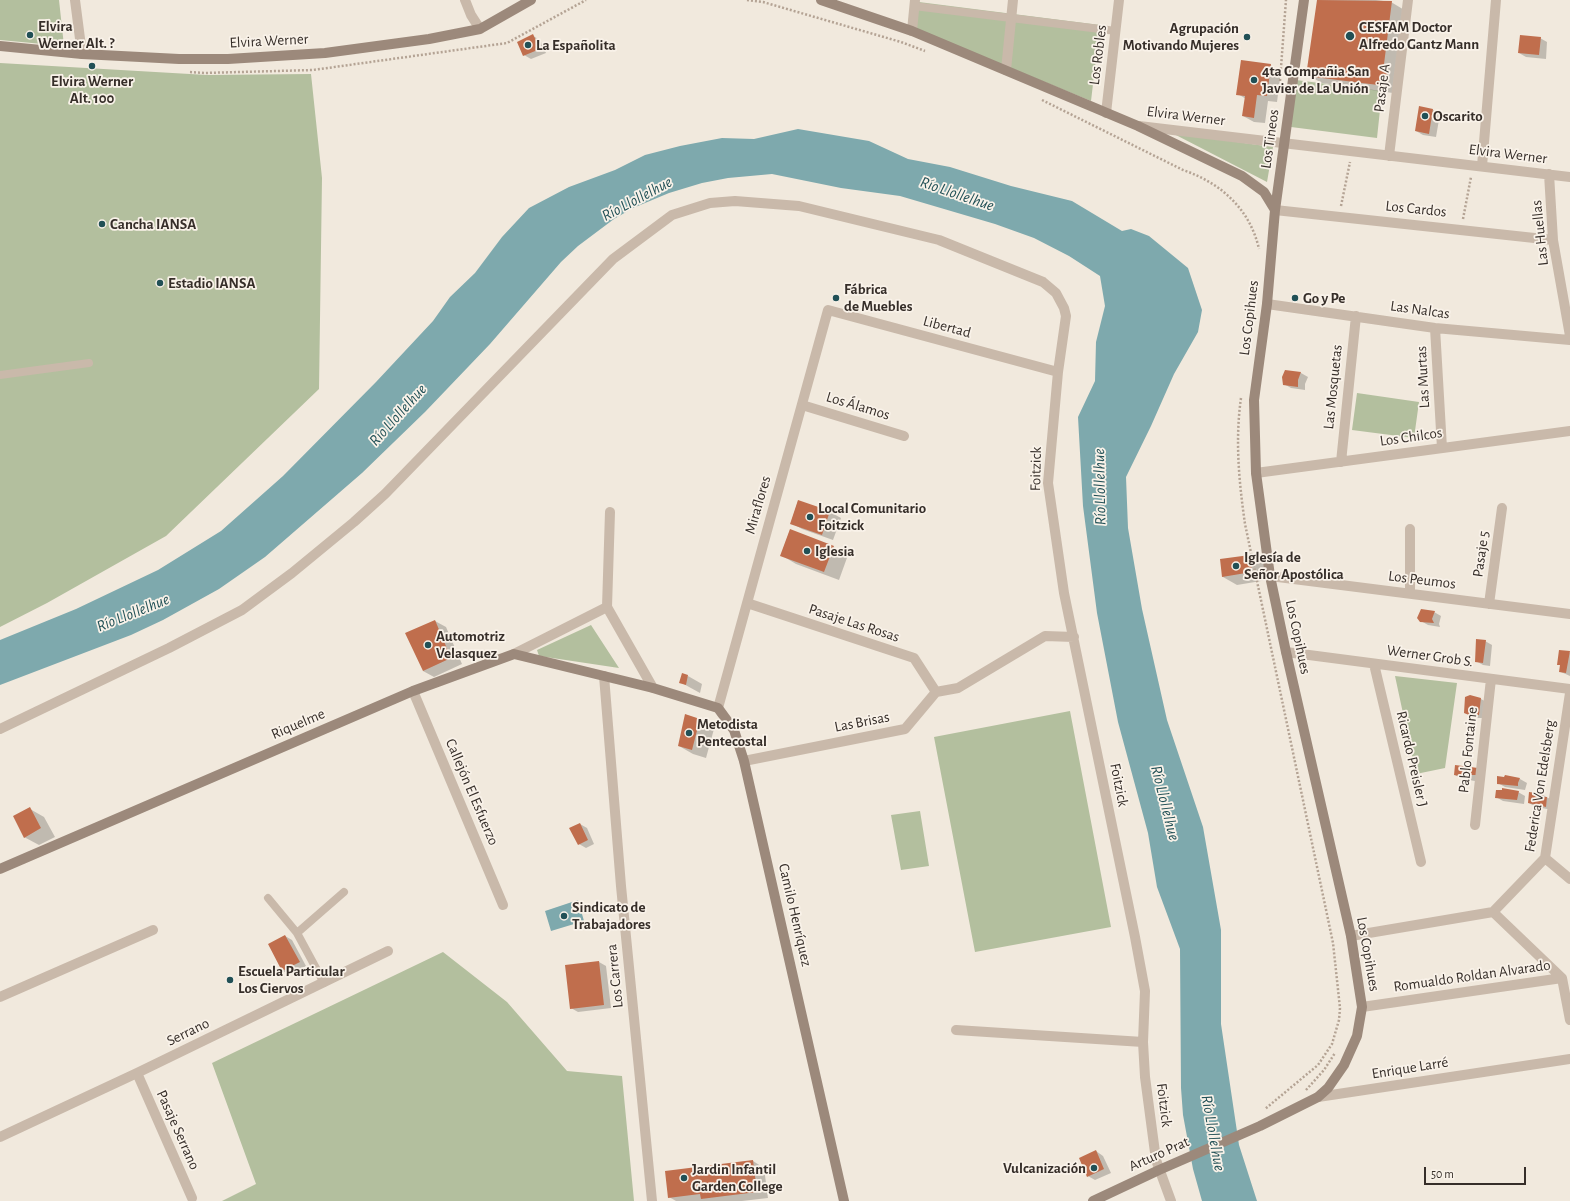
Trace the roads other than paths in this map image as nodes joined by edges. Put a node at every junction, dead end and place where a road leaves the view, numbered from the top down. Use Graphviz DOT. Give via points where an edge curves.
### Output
graph roads {
  1 [pos="74,0"];
  2 [pos="465,0"];
  3 [pos="531,0"];
  4 [pos="821,0"];
  5 [pos="1013,0"];
  6 [pos="1119,0"];
  7 [pos="1304,0"];
  8 [pos="1408,0"];
  9 [pos="1496,0"];
  10 [pos="914,3"];
  11 [pos="1011,18"];
  12 [pos="480,29"];
  13 [pos="912,31"];
  14 [pos="1116,31"];
  15 [pos="0,46"];
  16 [pos="82,54"];
  17 [pos="1006,70"];
  18 [pos="1106,113"];
  19 [pos="1138,126"];
  20 [pos="1284,143"];
  21 [pos="1389,156"];
  22 [pos="1477,166"];
  23 [pos="1549,174"];
  24 [pos="1570,177"];
  25 [pos="1275,210"];
  26 [pos="1553,240"];
  27 [pos="1566,284"];
  28 [pos="1266,304"];
  29 [pos="828,310"];
  30 [pos="1356,316"];
  31 [pos="1435,328"];
  32 [pos="1570,336"];
  33 [pos="1570,340"];
  34 [pos="89,363"];
  35 [pos="1058,372"];
  36 [pos="0,376"];
  37 [pos="802,405"];
  38 [pos="1570,431"];
  39 [pos="904,436"];
  40 [pos="1442,448"];
  41 [pos="1340,462"];
  42 [pos="1256,473"];
  43 [pos="1502,508"];
  44 [pos="610,512"];
  45 [pos="1410,529"];
  46 [pos="1270,576"];
  47 [pos="1410,594"];
  48 [pos="747,604"];
  49 [pos="1489,604"];
  50 [pos="607,607"];
  51 [pos="1570,614"];
  52 [pos="1074,637"];
  53 [pos="1286,652"];
  54 [pos="514,654"];
  55 [pos="1374,664"];
  56 [pos="604,676"];
  57 [pos="1491,679"];
  58 [pos="653,688"];
  59 [pos="1570,689"];
  60 [pos="413,691"];
  61 [pos="936,692"];
  62 [pos="1570,693"];
  63 [pos="718,708"];
  64 [pos="0,729"];
  65 [pos="744,761"];
  66 [pos="1475,825"];
  67 [pos="1545,858"];
  68 [pos="1421,862"];
  69 [pos="0,869"];
  70 [pos="1570,880"];
  71 [pos="344,892"];
  72 [pos="268,898"];
  73 [pos="503,905"];
  74 [pos="1493,912"];
  75 [pos="153,930"];
  76 [pos="297,934"];
  77 [pos="1351,936"];
  78 [pos="388,951"];
  79 [pos="1562,978"];
  80 [pos="324,983"];
  81 [pos="0,997"];
  82 [pos="1362,1007"];
  83 [pos="1570,1020"];
  84 [pos="956,1030"];
  85 [pos="1143,1042"];
  86 [pos="1570,1059"];
  87 [pos="137,1073"];
  88 [pos="1318,1097"];
  89 [pos="1260,1126"];
  90 [pos="0,1137"];
  91 [pos="1162,1168"];
  92 [pos="192,1198"];
  93 [pos="652,1201"];
  94 [pos="844,1201"];
  95 [pos="1093,1201"];
  96 [pos="1171,1201"];
  1 -- 16 [label="street"];
  2 -- 12 [label="street"];
  3 -- 12 [label="main road, Elvira Werner"];
  4 -- 13 [label="main road, Elvira Werner"];
  5 -- 11 [label="street"];
  6 -- 14 [label="street, Los Robles"];
  7 -- 20 [label="main road, Los Tineos"];
  8 -- 21 [label="street, Pasaje A"];
  9 -- 22 [label="street"];
  10 -- 11 [label="lane"];
  10 -- 13 [label="street"];
  11 -- 14 [label="lane"];
  11 -- 17 [label="street"];
  12 -- 16 [label="main road, Elvira Werner" via="377,47 276,56 179,59"];
  13 -- 17 [label="main road, Elvira Werner"];
  14 -- 18 [label="street, Los Robles"];
  15 -- 16 [label="main road, Elvira Werner"];
  17 -- 18 [label="main road, Elvira Werner"];
  18 -- 19 [label="main road, Elvira Werner"];
  19 -- 20 [label="street, Elvira Werner"];
  19 -- 25 [label="main road" via="1242,176 1264,192"];
  20 -- 21 [label="street, Elvira Werner"];
  20 -- 25 [label="main road, Los Tineos"];
  21 -- 22 [label="street, Elvira Werner"];
  22 -- 23 [label="street, Elvira Werner"];
  23 -- 24 [label="street, Elvira Werner"];
  23 -- 26 [label="street, Las Huellas"];
  25 -- 26 [label="street, Los Cardos"];
  25 -- 28 [label="main road, Los Copihues"];
  26 -- 27 [label="street, Las Huellas"];
  27 -- 32 [label="street, Las Huellas"];
  28 -- 30 [label="street, Las Nalcas"];
  28 -- 42 [label="main road, Los Copihues" via="1254,400"];
  29 -- 35 [label="street, Libertad"];
  29 -- 37 [label="street, Miraflores"];
  30 -- 31 [label="street, Las Nalcas"];
  30 -- 41 [label="street, Las Mosquetas"];
  31 -- 33 [label="street, Las Nalcas"];
  31 -- 40 [label="street, Las Murtas"];
  34 -- 36 [label="lane"];
  35 -- 52 [label="street, Foitzick" via="1048,483 1064,593"];
  35 -- 64 [label="street, Foitzick" via="1066,316 1061,300 1043,282 939,240 799,206 735,201 710,203 672,215 613,259 385,494 292,573 242,610 170,648"];
  37 -- 39 [label="street, Los Álamos"];
  37 -- 48 [label="street, Miraflores"];
  38 -- 40 [label="street, Los Chilcos"];
  40 -- 41 [label="street, Los Chilcos"];
  41 -- 42 [label="street, Los Chilcos"];
  42 -- 46 [label="main road, Los Copihues"];
  43 -- 49 [label="street, Pasaje 5"];
  44 -- 50 [label="street"];
  45 -- 47 [label="street"];
  46 -- 47 [label="street, Los Peumos"];
  46 -- 53 [label="main road, Los Copihues"];
  47 -- 49 [label="street, Los Peumos"];
  48 -- 61 [label="street, Pasaje Las Rosas" via="914,658"];
  48 -- 63 [label="street, Miraflores"];
  49 -- 51 [label="street, Los Peumos"];
  50 -- 54 [label="street, Riquelme"];
  50 -- 58 [label="street"];
  52 -- 61 [label="street" via="1045,636 958,688"];
  52 -- 85 [label="street, Foitzick" via="1145,991"];
  53 -- 55 [label="street, Werner Grob S."];
  53 -- 77 [label="main road, Los Copihues"];
  54 -- 56 [label="main road"];
  54 -- 60 [label="main road, Riquelme"];
  55 -- 57 [label="street, Werner Grob S."];
  55 -- 68 [label="street, Ricardo Preisler J"];
  56 -- 58 [label="main road"];
  56 -- 93 [label="street, Los Carrera"];
  57 -- 59 [label="street, Werner Grob S."];
  57 -- 66 [label="street, Pablo Fontaine"];
  58 -- 63 [label="main road"];
  60 -- 69 [label="main road, Riquelme"];
  60 -- 73 [label="street, Callejón El Esfuerzo"];
  61 -- 65 [label="street, Las Brisas" via="905,729"];
  62 -- 67 [label="street, Federica Von Edelsberg"];
  63 -- 65 [label="main road, Camilo Henríquez" via="734,730"];
  65 -- 94 [label="main road, Camilo Henríquez"];
  67 -- 70 [label="street"];
  67 -- 74 [label="street, Federica Von Edelsberg"];
  71 -- 76 [label="lane"];
  72 -- 76 [label="lane"];
  74 -- 77 [label="street"];
  74 -- 79 [label="street"];
  75 -- 81 [label="street"];
  76 -- 80 [label="lane"];
  77 -- 82 [label="main road, Los Copihues"];
  78 -- 80 [label="street, Serrano"];
  79 -- 82 [label="street, Romualdo Roldan Alvarado"];
  79 -- 83 [label="street"];
  80 -- 87 [label="street, Serrano"];
  82 -- 88 [label="main road, Los Copihues" via="1357,1036 1349,1056 1337,1077"];
  84 -- 85 [label="street"];
  85 -- 91 [label="street, Foitzick" via="1156,1160"];
  86 -- 88 [label="street, Enrique Larré"];
  87 -- 90 [label="street, Serrano"];
  87 -- 92 [label="street, Pasaje Serrano"];
  88 -- 89 [label="main road, Enrique Larré"];
  89 -- 91 [label="main road, Arturo Prat"];
  91 -- 95 [label="main road, Arturo Prat"];
  91 -- 96 [label="street, Foitzick"];
}
